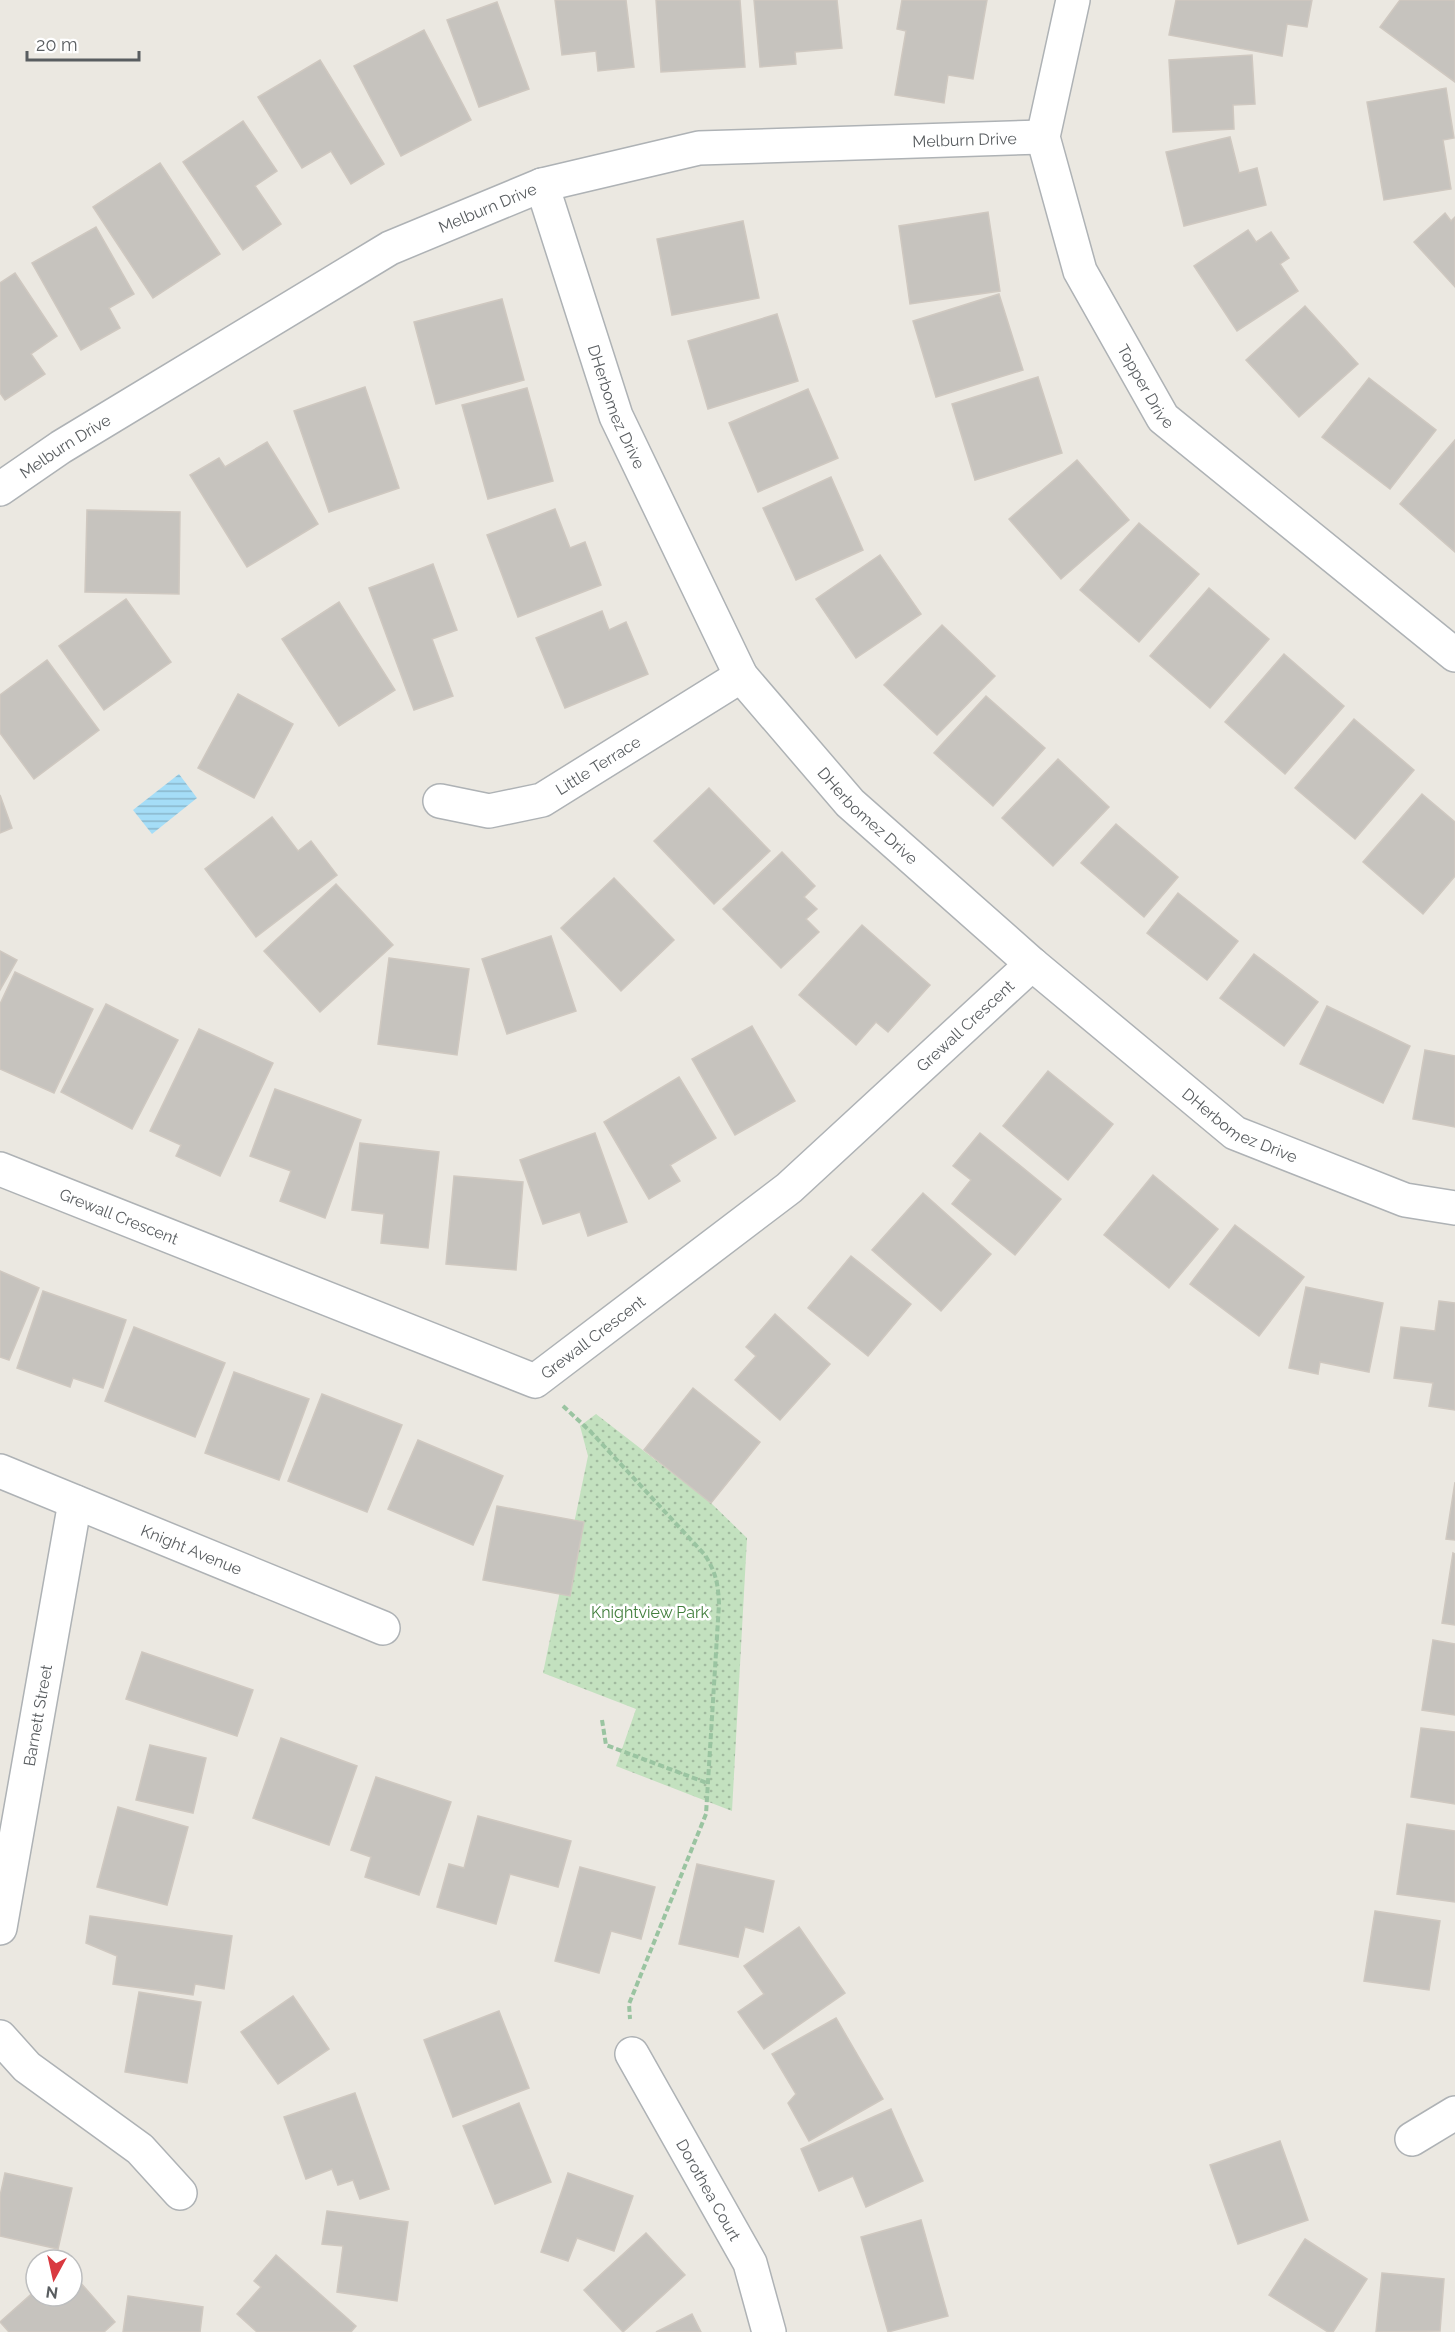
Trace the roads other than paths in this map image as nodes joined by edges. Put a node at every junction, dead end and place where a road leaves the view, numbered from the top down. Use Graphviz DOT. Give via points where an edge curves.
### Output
graph roads {
  1 [pos="1073,0"];
  2 [pos="1042,137"];
  3 [pos="542,185"];
  4 [pos="0,489"];
  5 [pos="1455,655"];
  6 [pos="741,676"];
  7 [pos="440,801"];
  8 [pos="1032,964"];
  9 [pos="0,1169"];
  10 [pos="1455,1208"];
  11 [pos="0,1471"];
  12 [pos="75,1502"];
  13 [pos="383,1628"];
  14 [pos="0,1928"];
  15 [pos="0,2037"];
  16 [pos="632,2054"];
  17 [pos="1455,2113"];
  18 [pos="1412,2139"];
  19 [pos="180,2193"];
  20 [pos="769,2332"];
  1 -- 2 [label="street, Topper Drive"];
  2 -- 3 [label="street, Melburn Drive" via="699,148"];
  2 -- 5 [label="street, Topper Drive" via="1080,271 1163,418"];
  3 -- 4 [label="street, Melburn Drive" via="390,248 61,447"];
  3 -- 6 [label="street, DHerbomez Drive" via="616,416"];
  6 -- 7 [label="street, Little Terrace" via="542,800 489,811"];
  6 -- 8 [label="street, DHerbomez Drive" via="850,803"];
  8 -- 9 [label="street, Grewall Crescent" via="789,1188 535,1382"];
  8 -- 10 [label="street, DHerbomez Drive" via="1235,1133 1405,1200"];
  11 -- 12 [label="street, Knight Avenue"];
  12 -- 13 [label="street, Knight Avenue"];
  12 -- 14 [label="street, Barnett Street"];
  15 -- 19 [label="street" via="27,2067 140,2149"];
  16 -- 20 [label="street, Dorothea Court" via="750,2263"];
  17 -- 18 [label="street"];
}
